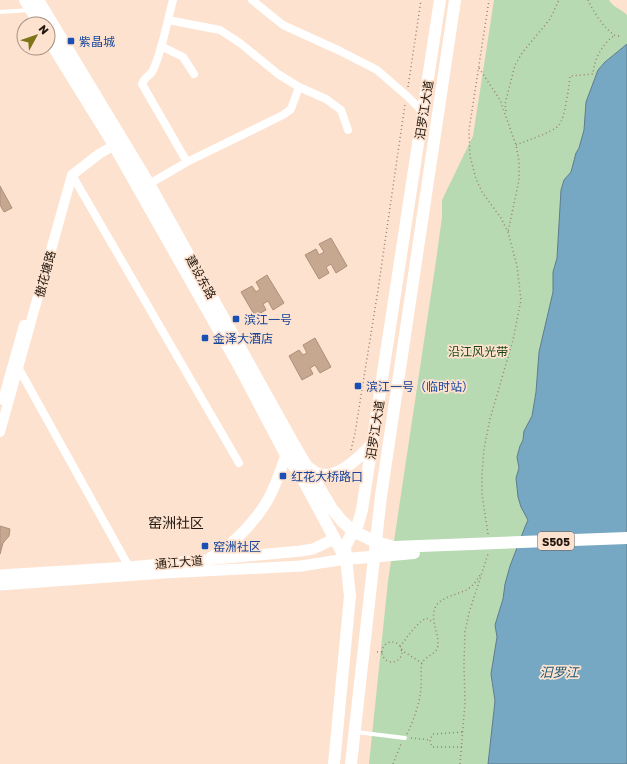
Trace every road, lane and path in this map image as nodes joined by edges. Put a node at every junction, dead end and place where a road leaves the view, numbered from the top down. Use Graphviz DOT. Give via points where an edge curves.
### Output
graph roads {
  1 [pos="173,0"];
  2 [pos="252,0"];
  3 [pos="421,0"];
  4 [pos="440,0"];
  5 [pos="455,0"];
  6 [pos="489,0"];
  7 [pos="559,0"];
  8 [pos="588,0"];
  9 [pos="35,3"];
  10 [pos="0,12"];
  11 [pos="38,16"];
  12 [pos="168,20"];
  13 [pos="615,35"];
  14 [pos="622,36"];
  15 [pos="161,46"];
  16 [pos="56,50"];
  17 [pos="479,68"];
  18 [pos="194,74"];
  19 [pos="299,87"];
  20 [pos="407,96"];
  21 [pos="423,112"];
  22 [pos="506,114"];
  23 [pos="348,130"];
  24 [pos="117,140"];
  25 [pos="516,144"];
  26 [pos="187,162"];
  27 [pos="72,175"];
  28 [pos="149,184"];
  29 [pos="508,232"];
  30 [pos="19,369"];
  31 [pos="0,408"];
  32 [pos="0,432"];
  33 [pos="372,444"];
  34 [pos="351,451"];
  35 [pos="286,455"];
  36 [pos="239,463"];
  37 [pos="306,466"];
  38 [pos="353,531"];
  39 [pos="627,538"];
  40 [pos="334,539"];
  41 [pos="376,542"];
  42 [pos="627,542"];
  43 [pos="486,545"];
  44 [pos="374,558"];
  45 [pos="201,560"];
  46 [pos="346,560"];
  47 [pos="484,568"];
  48 [pos="129,571"];
  49 [pos="0,575"];
  50 [pos="0,586"];
  51 [pos="433,622"];
  52 [pos="400,647"];
  53 [pos="401,650"];
  54 [pos="377,652"];
  55 [pos="382,652"];
  56 [pos="422,663"];
  57 [pos="354,732"];
  58 [pos="463,732"];
  59 [pos="405,738"];
  60 [pos="430,740"];
  61 [pos="462,747"];
  62 [pos="334,764"];
  63 [pos="351,764"];
  64 [pos="393,764"];
  65 [pos="460,764"];
  1 -- 12 [label="street"];
  2 -- 20 [label="street" via="283,25 377,70"];
  3 -- 20 [label="path"];
  4 -- 21 [label="main road, 汨罗江大道"];
  5 -- 41 [label="main road, 汨罗江大道"];
  6 -- 17 [label="path"];
  7 -- 22 [label="path" via="550,19 515,65 505,104"];
  8 -- 13 [label="path" via="606,27"];
  9 -- 10 [label="lane"];
  9 -- 11 [label="main road"];
  9 -- 24 [label="main road, 建设东路"];
  12 -- 15 [label="street"];
  12 -- 19 [label="street" via="220,30"];
  13 -- 14 [label="path"];
  13 -- 25 [label="path" via="602,48 596,59 593,74 570,76 563,117 559,125 553,130"];
  15 -- 18 [label="street" via="183,57"];
  15 -- 26 [label="street" via="151,73 142,84"];
  16 -- 24 [label="main road, 建设东路"];
  17 -- 22 [label="path"];
  17 -- 29 [label="path" via="469,130 470,156 482,192"];
  19 -- 23 [label="street" via="326,99 341,110"];
  19 -- 26 [label="street" via="291,109 283,115"];
  20 -- 21 [label="street"];
  20 -- 34 [label="path"];
  21 -- 33 [label="main road, 汨罗江大道"];
  22 -- 25 [label="path"];
  24 -- 27 [label="street"];
  24 -- 28 [label="main road, 建设东路"];
  24 -- 31 [label="street" via="91,152 67,173"];
  24 -- 35 [label="main road, 建设东路"];
  25 -- 29 [label="path" via="519,180"];
  26 -- 28 [label="street"];
  27 -- 30 [label="street, 傲花塘路"];
  27 -- 36 [label="street"];
  28 -- 37 [label="main road, 建设东路"];
  29 -- 43 [label="path" via="517,266 521,300 484,449 482,494"];
  30 -- 32 [label="street, 傲花塘路"];
  30 -- 48 [label="street"];
  33 -- 37 [label="main road" via="342,470 325,474 316,473"];
  33 -- 38 [label="main road, 汨罗江大道" via="362,510"];
  35 -- 40 [label="main road, 建设东路" via="301,476"];
  35 -- 45 [label="main road" via="274,488 259,515 221,553"];
  37 -- 38 [label="main road, 建设东路" via="332,509"];
  38 -- 40 [label="main road, 通江大道"];
  38 -- 41 [label="main road, 建设东路"];
  38 -- 46 [label="main road, 汨罗江大道" via="346,543"];
  39 -- 43 [label="main road, S505"];
  40 -- 45 [label="main road, 通江大道" via="302,551"];
  40 -- 46 [label="main road, 建设东路"];
  41 -- 43 [label="main road, S505" via="394,547"];
  41 -- 44 [label="main road, 汨罗江大道"];
  42 -- 43 [label="main road, S505"];
  43 -- 44 [label="main road, S505"];
  43 -- 47 [label="path"];
  44 -- 46 [label="main road, S505"];
  44 -- 57 [label="main road, 汨罗江大道"];
  45 -- 48 [label="main road, 通江大道"];
  46 -- 48 [label="main road, 通江大道" via="302,566"];
  46 -- 62 [label="main road, 汨罗江大道" via="350,596"];
  47 -- 51 [label="path" via="469,589 437,604"];
  47 -- 58 [label="path" via="476,587 466,632"];
  48 -- 49 [label="main road, 通江大道"];
  48 -- 50 [label="main road, 通江大道"];
  51 -- 52 [label="path" via="426,618 422,620"];
  51 -- 56 [label="path" via="437,650"];
  52 -- 53 [label="path"];
  52 -- 55 [label="path" via="396,643 389,643 384,646"];
  53 -- 55 [label="path" via="399,659 393,662 385,658"];
  53 -- 56 [label="path"];
  54 -- 55 [label="path"];
  56 -- 59 [label="path" via="417,711"];
  57 -- 59 [label="lane"];
  57 -- 63 [label="main road, 汨罗江大道"];
  58 -- 60 [label="path" via="433,734"];
  58 -- 61 [label="path"];
  59 -- 60 [label="path"];
  59 -- 64 [label="path"];
  60 -- 61 [label="path" via="432,746"];
  61 -- 65 [label="path"];
}
